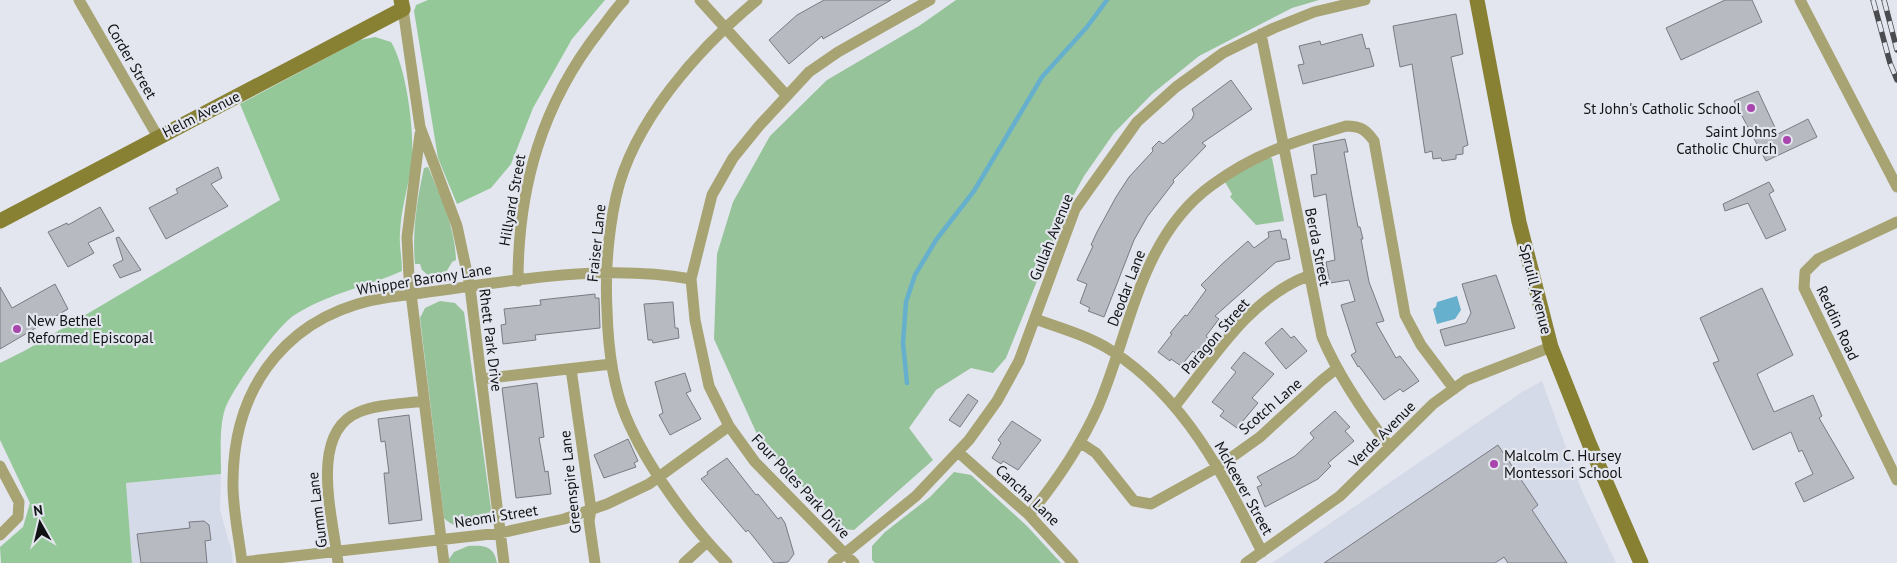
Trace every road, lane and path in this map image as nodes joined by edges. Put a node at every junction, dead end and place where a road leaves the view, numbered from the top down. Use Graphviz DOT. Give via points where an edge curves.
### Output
graph roads {
  1 [pos="79,0"];
  2 [pos="624,0"];
  3 [pos="700,0"];
  4 [pos="758,0"];
  5 [pos="930,0"];
  6 [pos="1365,0"];
  7 [pos="1477,0"];
  8 [pos="1800,0"];
  9 [pos="402,5"];
  10 [pos="725,28"];
  11 [pos="1261,34"];
  12 [pos="787,96"];
  13 [pos="420,127"];
  14 [pos="158,137"];
  15 [pos="1283,145"];
  16 [pos="1897,187"];
  17 [pos="0,221"];
  18 [pos="1897,222"];
  19 [pos="605,273"];
  20 [pos="1308,276"];
  21 [pos="691,279"];
  22 [pos="518,281"];
  23 [pos="470,287"];
  24 [pos="410,295"];
  25 [pos="1035,318"];
  26 [pos="1551,347"];
  27 [pos="1118,355"];
  28 [pos="611,364"];
  29 [pos="571,369"];
  30 [pos="1336,369"];
  31 [pos="481,379"];
  32 [pos="1454,389"];
  33 [pos="423,401"];
  34 [pos="1175,406"];
  35 [pos="729,426"];
  36 [pos="1080,443"];
  37 [pos="1390,447"];
  38 [pos="958,452"];
  39 [pos="0,466"];
  40 [pos="1218,467"];
  41 [pos="660,477"];
  42 [pos="1897,480"];
  43 [pos="591,510"];
  44 [pos="1029,515"];
  45 [pos="500,533"];
  46 [pos="0,535"];
  47 [pos="441,539"];
  48 [pos="707,542"];
  49 [pos="1262,552"];
  50 [pos="844,554"];
  51 [pos="338,557"];
  52 [pos="242,563"];
  53 [pos="444,563"];
  54 [pos="504,563"];
  55 [pos="595,563"];
  56 [pos="684,563"];
  57 [pos="728,563"];
  58 [pos="833,563"];
  59 [pos="854,563"];
  60 [pos="1073,563"];
  61 [pos="1246,563"];
  62 [pos="1641,563"];
  1 -- 14 [label="street, Corder Street"];
  2 -- 22 [label="street, Hillyard Street" via="576,63 543,128 529,172 518,255"];
  3 -- 10 [label="street"];
  4 -- 10 [label="street, Fraiser Lane"];
  5 -- 12 [label="street, Four Poles Park Drive" via="838,52 809,72"];
  6 -- 11 [label="street, Gullah Avenue" via="1314,12"];
  7 -- 26 [label="street, Spruill Avenue" via="1519,222"];
  8 -- 16 [label="street"];
  9 -- 13 [label="street, Rhett Park Drive"];
  9 -- 14 [label="street, Helm Avenue"];
  10 -- 12 [label="street"];
  10 -- 19 [label="street, Fraiser Lane" via="690,63 670,89 629,161 616,196"];
  11 -- 15 [label="street, Berda Street"];
  11 -- 25 [label="street, Gullah Avenue" via="1223,53 1176,86 1136,122 1075,209"];
  12 -- 21 [label="street, Four Poles Park Drive" via="733,158 712,195"];
  13 -- 23 [label="street, Rhett Park Drive" via="457,226"];
  13 -- 24 [label="street, Rhett Park Drive" via="407,238"];
  14 -- 17 [label="street, Helm Avenue"];
  15 -- 20 [label="street, Berda Street"];
  15 -- 27 [label="street, Deodar Lane" via="1240,166 1210,186 1170,228 1146,268"];
  15 -- 32 [label="street, Deodar Lane" via="1346,126 1366,130 1374,141 1405,315 1421,345"];
  18 -- 42 [label="street, Reddin Road" via="1818,259 1805,272 1804,288"];
  19 -- 21 [label="street, Whipper Barony Lane"];
  19 -- 22 [label="street, Whipper Barony Lane"];
  19 -- 28 [label="street, Fraiser Lane"];
  20 -- 30 [label="street, Berda Street" via="1322,337"];
  20 -- 34 [label="street, Paragon Street" via="1275,292 1242,322"];
  21 -- 35 [label="street, Four Poles Park Drive" via="706,376"];
  22 -- 23 [label="street, Whipper Barony Lane"];
  23 -- 24 [label="street, Whipper Barony Lane"];
  23 -- 31 [label="street, Rhett Park Drive"];
  24 -- 33 [label="street, Rhett Park Drive"];
  24 -- 52 [label="street, Whipper Barony Lane" via="363,301 331,314 310,326 273,358 257,382 236,445 232,481"];
  25 -- 27 [label="street, McKeever Street" via="1083,336"];
  25 -- 38 [label="street, Gullah Avenue" via="1019,361 997,402"];
  26 -- 32 [label="street, Verde Avenue" via="1466,380"];
  26 -- 62 [label="street, Spruill Avenue"];
  27 -- 34 [label="street, McKeever Street" via="1143,374"];
  27 -- 36 [label="street, Deodar Lane"];
  28 -- 29 [label="street"];
  28 -- 41 [label="street, Fraiser Lane" via="626,416"];
  29 -- 31 [label="street"];
  29 -- 43 [label="street, Greenspire Lane"];
  30 -- 37 [label="street, Berda Street"];
  30 -- 40 [label="street, Scotch Lane" via="1260,437"];
  31 -- 45 [label="street, Rhett Park Drive"];
  32 -- 37 [label="street, Verde Avenue" via="1433,404"];
  33 -- 47 [label="street, Rhett Park Drive"];
  33 -- 51 [label="street, Gumm Lane" via="359,412 349,417 329,444 326,467"];
  34 -- 40 [label="street, McKeever Street"];
  35 -- 41 [label="street, Neomi Street"];
  35 -- 50 [label="street, Four Poles Park Drive" via="755,462"];
  36 -- 40 [label="street, Scotch Lane" via="1096,453 1134,501 1142,504 1162,500"];
  36 -- 44 [label="street, Deodar Lane" via="1061,476"];
  37 -- 49 [label="street, Verde Avenue" via="1340,496"];
  38 -- 44 [label="street, Cancha Lane"];
  38 -- 50 [label="street, Gullah Avenue" via="916,496"];
  39 -- 46 [label="street" via="19,502 18,517"];
  40 -- 49 [label="street, McKeever Street"];
  41 -- 43 [label="street, Neomi Street"];
  41 -- 48 [label="street, Fraiser Lane"];
  43 -- 45 [label="street, Neomi Street" via="535,527"];
  43 -- 55 [label="street, Greenspire Lane" via="589,521"];
  44 -- 60 [label="street, Cancha Lane"];
  45 -- 47 [label="street, Neomi Street"];
  45 -- 54 [label="street, Rhett Park Drive"];
  47 -- 51 [label="street, Neomi Street"];
  47 -- 53 [label="street, Rhett Park Drive"];
  48 -- 56 [label="street"];
  48 -- 57 [label="street, Fraiser Lane"];
  49 -- 61 [label="street, Verde Avenue"];
  50 -- 58 [label="street, Gullah Avenue"];
  50 -- 59 [label="street, Four Poles Park Drive"];
  51 -- 52 [label="street, Neomi Street"];
}
